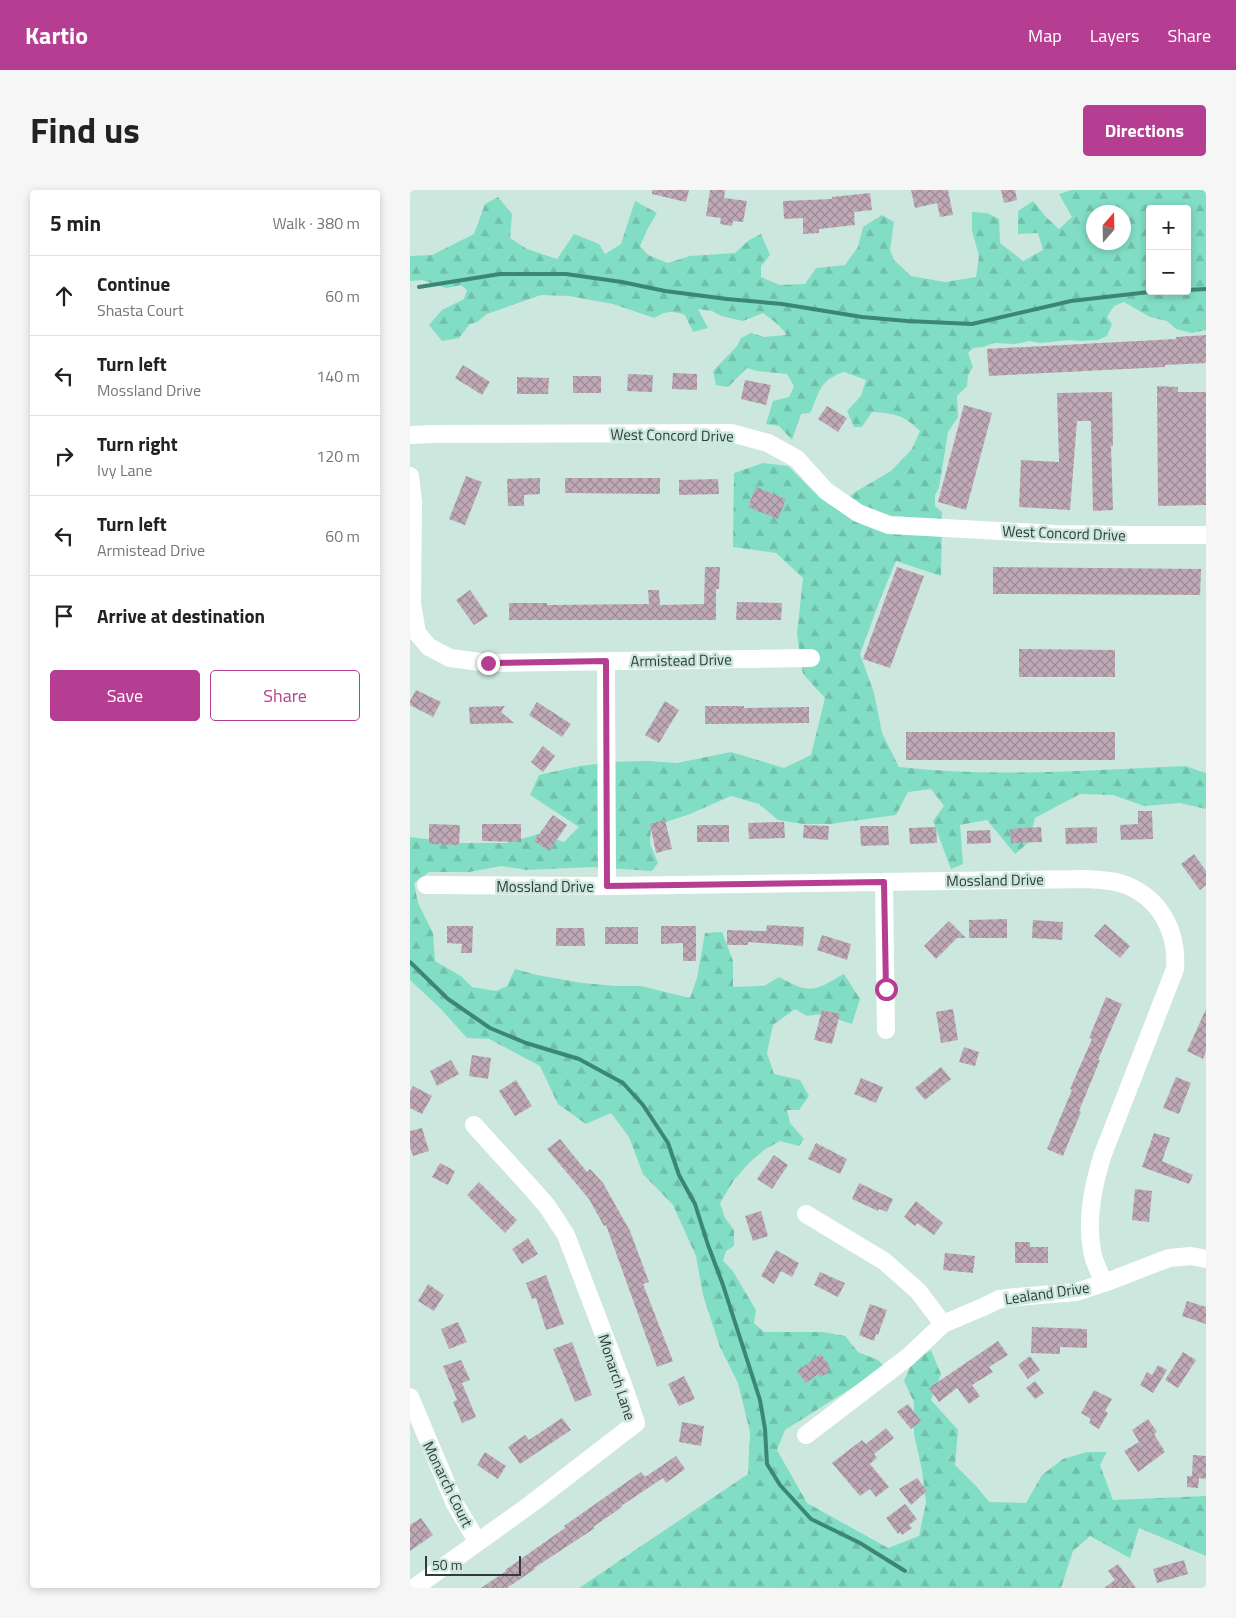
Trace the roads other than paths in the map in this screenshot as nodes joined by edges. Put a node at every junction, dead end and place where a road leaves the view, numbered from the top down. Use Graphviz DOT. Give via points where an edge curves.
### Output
graph roads {
  1 [pos="410,436"];
  2 [pos="410,476"];
  3 [pos="1206,535"];
  4 [pos="812,658"];
  5 [pos="606,661"];
  6 [pos="884,882"];
  7 [pos="426,885"];
  8 [pos="607,886"];
  9 [pos="886,1030"];
  10 [pos="474,1125"];
  11 [pos="806,1214"];
  12 [pos="1206,1259"];
  13 [pos="1104,1283"];
  14 [pos="943,1324"];
  15 [pos="410,1397"];
  16 [pos="806,1435"];
  17 [pos="477,1541"];
  18 [pos="414,1588"];
  1 -- 3 [label="street, West Concord Drive" via="731,433 768,443 797,459 826,491 858,514 889,524 1055,534"];
  2 -- 5 [label="street, Armistead Drive" via="412,604 418,632 429,647 450,658 488,663"];
  4 -- 5 [label="street, Armistead Drive"];
  5 -- 8 [label="street"];
  6 -- 8 [label="street, Mossland Drive"];
  6 -- 9 [label="street"];
  6 -- 13 [label="street, Mossland Drive" via="1109,880 1127,885 1147,897 1161,912 1171,931 1176,952 1175,969 1093,1185 1092,1252"];
  7 -- 8 [label="street, Mossland Drive"];
  10 -- 17 [label="street, Monarch Lane" via="547,1206 566,1235 636,1423 536,1501"];
  11 -- 14 [label="street" via="884,1260 918,1291"];
  12 -- 13 [label="street, Lealand Drive" via="1191,1256 1169,1258"];
  13 -- 14 [label="street, Lealand Drive" via="1076,1292 1000,1299"];
  14 -- 16 [label="street, Lealand Drive" via="908,1357"];
  15 -- 17 [label="street, Monarch Court" via="455,1504"];
  17 -- 18 [label="street, Monarch Lane"];
}
